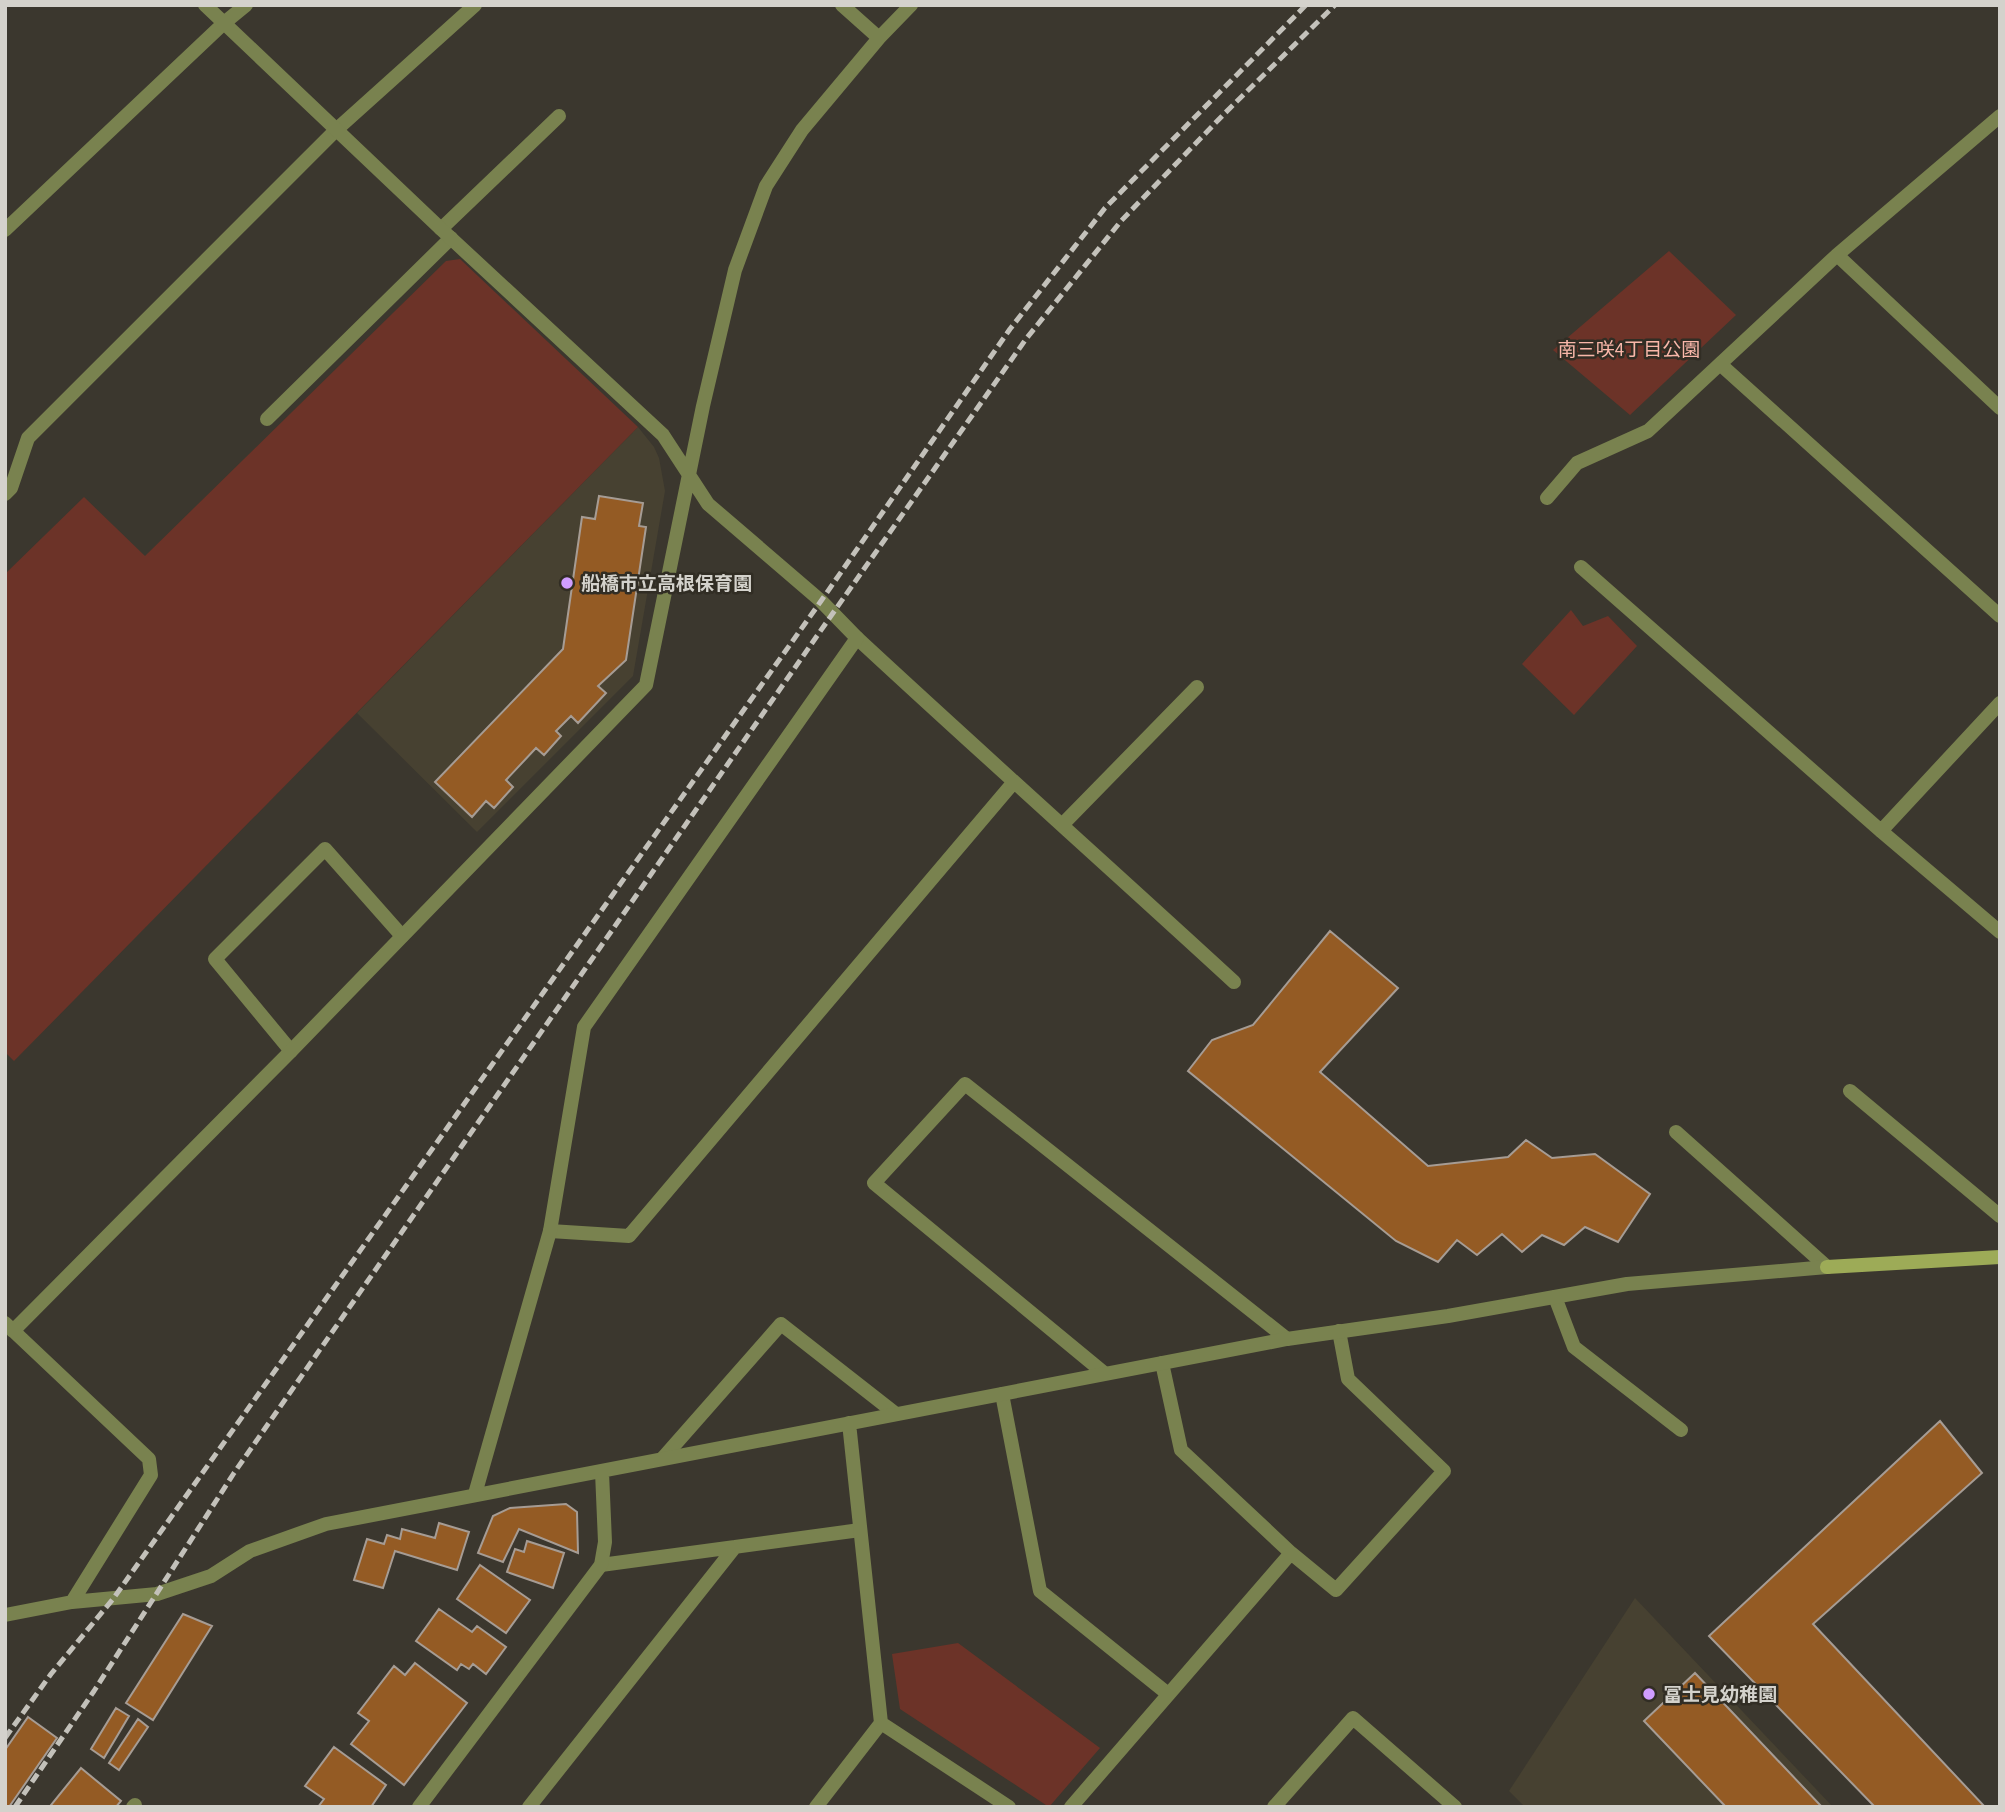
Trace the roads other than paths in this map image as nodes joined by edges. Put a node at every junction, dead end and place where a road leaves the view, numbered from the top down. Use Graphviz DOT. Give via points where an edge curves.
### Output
graph roads {
  1 [pos="205,5"];
  2 [pos="246,5"];
  3 [pos="475,5"];
  4 [pos="842,5"];
  5 [pos="911,5"];
  6 [pos="224,23"];
  7 [pos="879,38"];
  8 [pos="559,116"];
  9 [pos="2000,116"];
  10 [pos="336,130"];
  11 [pos="5,230"];
  12 [pos="446,234"];
  13 [pos="1837,255"];
  14 [pos="1720,364"];
  15 [pos="2000,408"];
  16 [pos="267,419"];
  17 [pos="688,474"];
  18 [pos="5,494"];
  19 [pos="1547,498"];
  20 [pos="1581,567"];
  21 [pos="2000,616"];
  22 [pos="857,638"];
  23 [pos="1197,687"];
  24 [pos="2000,703"];
  25 [pos="1013,783"];
  26 [pos="1062,824"];
  27 [pos="1881,831"];
  28 [pos="2000,932"];
  29 [pos="402,936"];
  30 [pos="1234,982"];
  31 [pos="291,1051"];
  32 [pos="1850,1091"];
  33 [pos="1675,1132"];
  34 [pos="2000,1216"];
  35 [pos="550,1231"];
  36 [pos="2000,1257"];
  37 [pos="1828,1267"];
  38 [pos="1555,1297"];
  39 [pos="9,1327"];
  40 [pos="1339,1331"];
  41 [pos="1287,1339"];
  42 [pos="1162,1363"];
  43 [pos="1104,1373"];
  44 [pos="1002,1394"];
  45 [pos="896,1414"];
  46 [pos="849,1423"];
  47 [pos="1681,1430"];
  48 [pos="663,1458"];
  49 [pos="602,1472"];
  50 [pos="475,1494"];
  51 [pos="860,1530"];
  52 [pos="734,1547"];
  53 [pos="1291,1553"];
  54 [pos="601,1565"];
  55 [pos="72,1602"];
  56 [pos="5,1615"];
  57 [pos="1168,1695"];
  58 [pos="881,1723"];
  59 [pos="419,1807"];
  60 [pos="529,1807"];
  61 [pos="816,1807"];
  62 [pos="1009,1807"];
  63 [pos="1072,1807"];
  64 [pos="1274,1807"];
  65 [pos="1455,1807"];
  1 -- 6 [label="street"];
  2 -- 6 [label="street"];
  3 -- 10 [label="street"];
  4 -- 7 [label="street"];
  5 -- 7 [label="street"];
  6 -- 10 [label="street"];
  6 -- 11 [label="street"];
  7 -- 17 [label="street" via="802,130 766,186 735,270"];
  8 -- 12 [label="street"];
  9 -- 13 [label="street"];
  10 -- 12 [label="street"];
  10 -- 18 [label="street" via="28,438"];
  12 -- 16 [label="street"];
  12 -- 17 [label="street" via="663,435"];
  13 -- 14 [label="street"];
  13 -- 15 [label="street"];
  14 -- 19 [label="street" via="1648,431 1577,463"];
  14 -- 21 [label="street"];
  17 -- 22 [label="street" via="708,504"];
  17 -- 29 [label="street" via="646,685"];
  20 -- 27 [label="street"];
  22 -- 25 [label="street"];
  22 -- 35 [label="street" via="584,1027"];
  23 -- 26 [label="street"];
  24 -- 27 [label="street"];
  25 -- 26 [label="street"];
  25 -- 35 [label="street" via="629,1236"];
  26 -- 30 [label="street"];
  27 -- 28 [label="street"];
  29 -- 31 [label="street"];
  29 -- 31 [label="street" via="325,849 215,959"];
  31 -- 39 [label="street"];
  32 -- 34 [label="street"];
  33 -- 37 [label="street"];
  35 -- 50 [label="street"];
  36 -- 37 [label="street"];
  37 -- 38 [label="street" via="1628,1284"];
  38 -- 40 [label="street"];
  38 -- 47 [label="street" via="1574,1347"];
  39 -- 55 [label="street" via="149,1459 150,1475"];
  40 -- 41 [label="street"];
  40 -- 53 [label="street" via="1348,1380 1444,1471 1336,1590"];
  41 -- 42 [label="street"];
  41 -- 43 [label="street" via="965,1084 874,1183"];
  42 -- 43 [label="street"];
  42 -- 53 [label="street" via="1181,1450"];
  43 -- 44 [label="street"];
  44 -- 45 [label="street"];
  44 -- 57 [label="street" via="1040,1591"];
  45 -- 46 [label="street"];
  45 -- 48 [label="street" via="782,1324"];
  46 -- 48 [label="street"];
  46 -- 51 [label="street"];
  48 -- 49 [label="street"];
  49 -- 50 [label="street"];
  49 -- 54 [label="street" via="605,1542"];
  50 -- 55 [label="street" via="326,1524 250,1551 211,1576 157,1594"];
  51 -- 52 [label="street"];
  51 -- 58 [label="street"];
  52 -- 54 [label="street"];
  52 -- 60 [label="street"];
  53 -- 57 [label="street"];
  54 -- 59 [label="street"];
  55 -- 56 [label="street"];
  57 -- 63 [label="street"];
  58 -- 61 [label="street"];
  58 -- 62 [label="street"];
  64 -- 65 [label="street" via="1353,1717"];
}
